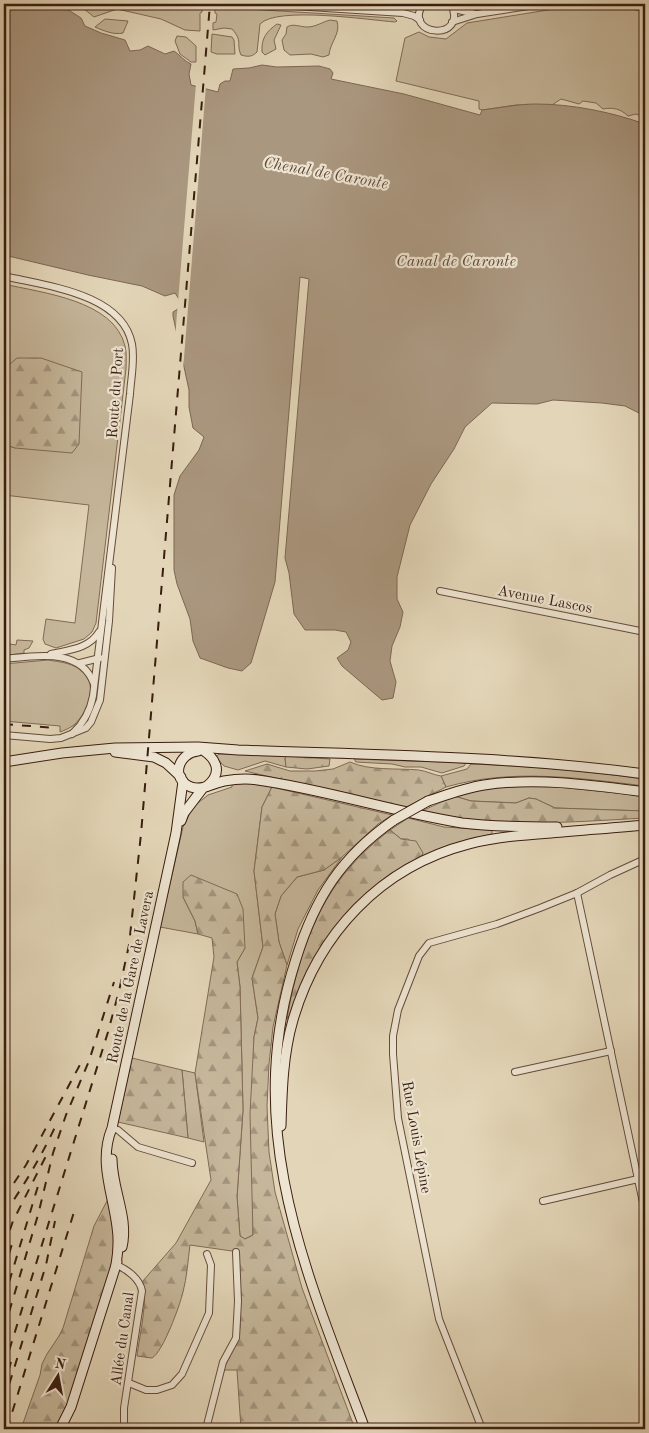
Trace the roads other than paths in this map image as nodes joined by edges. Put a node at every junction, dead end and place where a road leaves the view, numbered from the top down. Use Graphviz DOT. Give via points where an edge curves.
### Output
graph roads {
  1 [pos="263,4"];
  2 [pos="422,4"];
  3 [pos="541,4"];
  4 [pos="636,4"];
  5 [pos="452,6"];
  6 [pos="645,6"];
  7 [pos="403,13"];
  8 [pos="477,14"];
  9 [pos="420,20"];
  10 [pos="452,22"];
  11 [pos="4,276"];
  12 [pos="113,537"];
  13 [pos="440,591"];
  14 [pos="100,631"];
  15 [pos="645,632"];
  16 [pos="81,647"];
  17 [pos="98,652"];
  18 [pos="45,656"];
  19 [pos="105,656"];
  20 [pos="4,659"];
  21 [pos="97,659"];
  22 [pos="80,663"];
  23 [pos="94,685"];
  24 [pos="72,734"];
  25 [pos="4,735"];
  26 [pos="201,749"];
  27 [pos="92,750"];
  28 [pos="4,762"];
  29 [pos="645,774"];
  30 [pos="182,779"];
  31 [pos="205,787"];
  32 [pos="645,792"];
  33 [pos="645,825"];
  34 [pos="610,828"];
  35 [pos="176,833"];
  36 [pos="645,859"];
  37 [pos="577,894"];
  38 [pos="611,1051"];
  39 [pos="515,1072"];
  40 [pos="112,1128"];
  41 [pos="280,1156"];
  42 [pos="192,1163"];
  43 [pos="638,1179"];
  44 [pos="543,1201"];
  45 [pos="645,1212"];
  46 [pos="236,1252"];
  47 [pos="207,1254"];
  48 [pos="116,1266"];
  49 [pos="129,1383"];
  50 [pos="60,1429"];
  51 [pos="124,1429"];
  52 [pos="206,1429"];
  53 [pos="366,1429"];
  54 [pos="482,1429"];
  1 -- 7 [label="street"];
  2 -- 7 [label="street" via="414,11"];
  2 -- 9 [label="street"];
  3 -- 8 [label="street"];
  4 -- 6 [label="street"];
  5 -- 8 [label="street"];
  5 -- 10 [label="street"];
  7 -- 9 [label="street"];
  8 -- 10 [label="street"];
  9 -- 10 [label="street" via="426,28 436,32 448,28"];
  11 -- 12 [label="street, Route du Port" via="87,297 120,318 127,330 132,345 132,365"];
  12 -- 14 [label="street, Route du Port"];
  12 -- 19 [label="street, Route du Port"];
  13 -- 15 [label="street, Avenue Lascos"];
  14 -- 16 [label="street" via="91,642"];
  14 -- 17 [label="street, Route du Port"];
  16 -- 17 [label="street"];
  16 -- 18 [label="street"];
  17 -- 19 [label="street"];
  17 -- 21 [label="street, Route du Port"];
  18 -- 20 [label="street"];
  18 -- 22 [label="street"];
  19 -- 21 [label="street"];
  19 -- 24 [label="street, Route du Port" via="100,700 95,714 86,728"];
  21 -- 22 [label="street"];
  21 -- 23 [label="street, Route du Port"];
  22 -- 23 [label="street"];
  23 -- 24 [label="street, Route du Port" via="89,713"];
  24 -- 25 [label="street, Route du Port" via="50,739"];
  26 -- 27 [label="street" via="138,747"];
  26 -- 29 [label="street" via="503,760"];
  26 -- 30 [label="street" via="183,758 179,768"];
  26 -- 31 [label="street" via="214,760 216,767 213,781"];
  27 -- 28 [label="street"];
  27 -- 30 [label="street" via="154,757 166,763"];
  30 -- 31 [label="street" via="189,786"];
  30 -- 35 [label="street, Route de la Gare de Lavera"];
  31 -- 34 [label="street" via="228,780 257,780 463,823"];
  31 -- 35 [label="street, Route de la Gare de Lavera" via="184,813"];
  32 -- 41 [label="street, bridge" via="553,782 482,785 428,802 394,820 365,843 346,862 314,908 286,993 276,1055 274,1095"];
  33 -- 34 [label="street"];
  34 -- 41 [label="street" via="516,836 468,844 404,870 358,907 319,958 292,1021 283,1076"];
  35 -- 40 [label="street, Route de la Gare de Lavera"];
  36 -- 37 [label="street, Rue Louis Lépine"];
  37 -- 38 [label="street"];
  37 -- 54 [label="street, Rue Louis Lépine" via="497,924 429,943 419,956 398,1010 393,1054 398,1118 439,1319"];
  38 -- 39 [label="street"];
  38 -- 43 [label="street"];
  40 -- 42 [label="street" via="138,1147"];
  40 -- 48 [label="street, Route de la Gare de Lavera" via="112,1169 124,1227 124,1240"];
  41 -- 53 [label="street" via="299,1244"];
  43 -- 44 [label="street"];
  43 -- 45 [label="street"];
  46 -- 52 [label="street" via="236,1338 223,1362"];
  47 -- 49 [label="street" via="211,1265 209,1314 182,1374 172,1384 157,1390 146,1390"];
  48 -- 49 [label="street, Allée du Canal" via="133,1276 142,1291"];
  48 -- 50 [label="street, Route de la Gare de Lavera"];
  49 -- 51 [label="street, Allée du Canal"];
}
